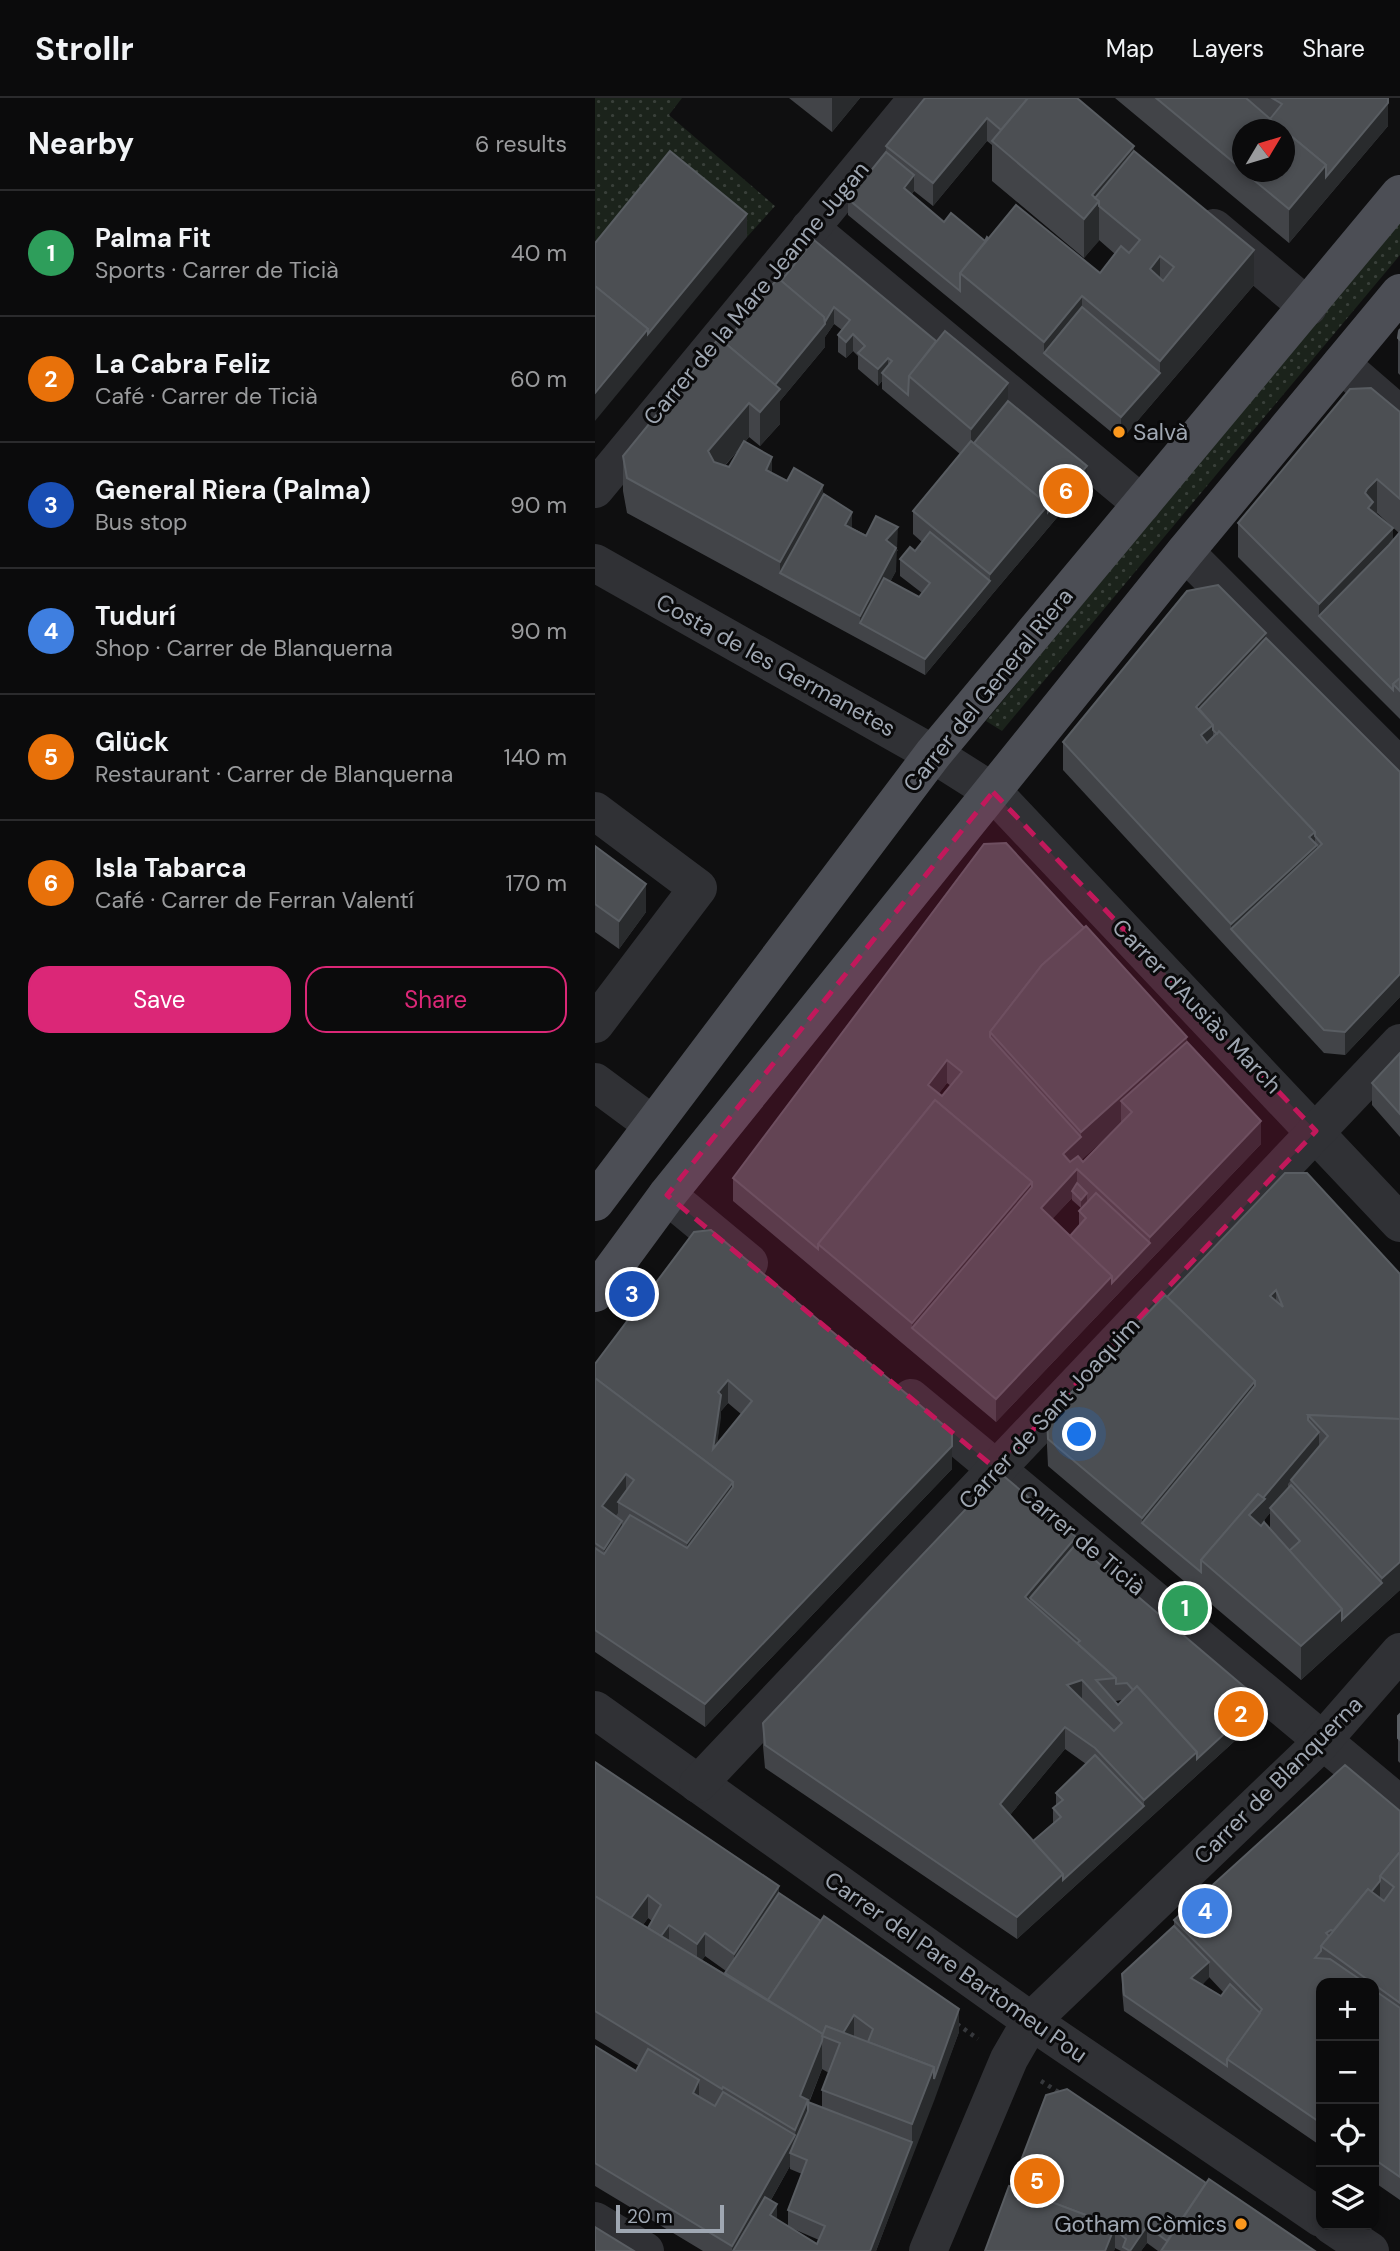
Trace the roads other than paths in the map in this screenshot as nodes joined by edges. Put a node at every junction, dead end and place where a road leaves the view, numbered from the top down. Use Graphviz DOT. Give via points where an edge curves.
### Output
graph roads {
  1 [pos="918,98"];
  2 [pos="1400,194"];
  3 [pos="1188,206"];
  4 [pos="810,228"];
  5 [pos="1400,293"];
  6 [pos="1308,307"];
  7 [pos="1341,364"];
  8 [pos="1400,415"];
  9 [pos="595,489"];
  10 [pos="1142,505"];
  11 [pos="1185,552"];
  12 [pos="595,563"];
  13 [pos="933,754"];
  14 [pos="1400,767"];
  15 [pos="993,792"];
  16 [pos="595,811"];
  17 [pos="595,1024"];
  18 [pos="1400,1043"];
  19 [pos="595,1082"];
  20 [pos="653,1125"];
  21 [pos="1316,1131"];
  22 [pos="667,1195"];
  23 [pos="595,1202"];
  24 [pos="1400,1223"];
  25 [pos="773,1284"];
  26 [pos="595,1293"];
  27 [pos="879,1372"];
  28 [pos="996,1469"];
  29 [pos="1400,1651"];
  30 [pos="595,1710"];
  31 [pos="1323,1740"];
  32 [pos="698,1784"];
  33 [pos="1400,1805"];
  34 [pos="1031,2021"];
  35 [pos="1316,2215"];
  36 [pos="595,2221"];
  37 [pos="1338,2230"];
  38 [pos="645,2251"];
  39 [pos="928,2251"];
  40 [pos="1370,2251"];
  1 -- 4 [label="street, Carrer de la Mare Jeanne Jugan"];
  2 -- 6 [label="main road, Carrer del General Riera"];
  3 -- 6 [label="street"];
  4 -- 9 [label="street, Carrer de la Mare Jeanne Jugan"];
  4 -- 10 [label="street"];
  5 -- 7 [label="main road"];
  6 -- 10 [label="main road, Carrer del General Riera"];
  7 -- 8 [label="street"];
  7 -- 11 [label="main road"];
  10 -- 13 [label="main road, Carrer del General Riera"];
  11 -- 14 [label="street"];
  11 -- 15 [label="main road"];
  12 -- 13 [label="street, Costa de les Germanetes"];
  13 -- 15 [label="street, Costa de les Germanetes"];
  13 -- 20 [label="main road, Carrer del General Riera"];
  15 -- 21 [label="street, Carrer d'Ausiàs March"];
  15 -- 22 [label="main road"];
  16 -- 17 [label="street" via="698,888"];
  18 -- 21 [label="street, Carrer de Sant Joaquim"];
  19 -- 20 [label="street"];
  20 -- 23 [label="main road, Carrer del General Riera"];
  21 -- 24 [label="street, Carrer d'Ausiàs March"];
  21 -- 28 [label="street, Carrer de Sant Joaquim"];
  22 -- 25 [label="street"];
  22 -- 26 [label="main road"];
  27 -- 28 [label="street, Carrer de Ticià"];
  28 -- 31 [label="street, Carrer de Ticià"];
  28 -- 32 [label="street, Carrer de Sant Joaquim"];
  29 -- 31 [label="street, Carrer de Blanquerna"];
  30 -- 32 [label="street, Carrer del Pare Bartomeu Pou"];
  31 -- 33 [label="street, Carrer de Ticià"];
  31 -- 34 [label="street, Carrer de Blanquerna"];
  32 -- 34 [label="street, Carrer del Pare Bartomeu Pou"];
  34 -- 35 [label="street, Carrer del Pare Bartomeu Pou"];
  34 -- 39 [label="street, Carrer de Blanquerna" via="1009,2059"];
  36 -- 38 [label="street"];
  37 -- 40 [label="street"];
}
